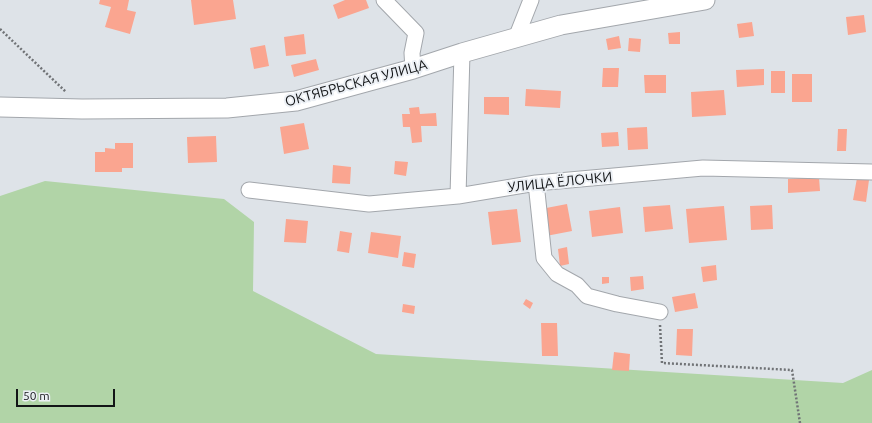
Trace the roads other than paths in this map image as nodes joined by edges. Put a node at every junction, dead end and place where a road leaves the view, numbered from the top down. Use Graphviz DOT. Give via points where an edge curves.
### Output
graph roads {
  1 [pos="384,0"];
  2 [pos="531,0"];
  3 [pos="705,0"];
  4 [pos="516,38"];
  5 [pos="462,53"];
  6 [pos="413,69"];
  7 [pos="0,107"];
  8 [pos="872,172"];
  9 [pos="536,183"];
  10 [pos="249,190"];
  11 [pos="458,196"];
  12 [pos="660,312"];
  1 -- 6 [label="street" via="416,33 412,53"];
  2 -- 4 [label="street"];
  3 -- 4 [label="street, ОКТЯБРЬСКАЯ УЛИЦА" via="561,25"];
  4 -- 5 [label="street, ОКТЯБРЬСКАЯ УЛИЦА"];
  5 -- 6 [label="street, ОКТЯБРЬСКАЯ УЛИЦА"];
  5 -- 11 [label="street"];
  6 -- 7 [label="street, ОКТЯБРЬСКАЯ УЛИЦА" via="296,101 227,108"];
  8 -- 9 [label="street, УЛИЦА ЁЛОЧКИ" via="703,168"];
  9 -- 11 [label="street, УЛИЦА ЁЛОЧКИ"];
  9 -- 12 [label="street" via="544,258 557,274 577,285 587,296"];
  10 -- 11 [label="street, УЛИЦА ЁЛОЧКИ" via="368,204"];
}
